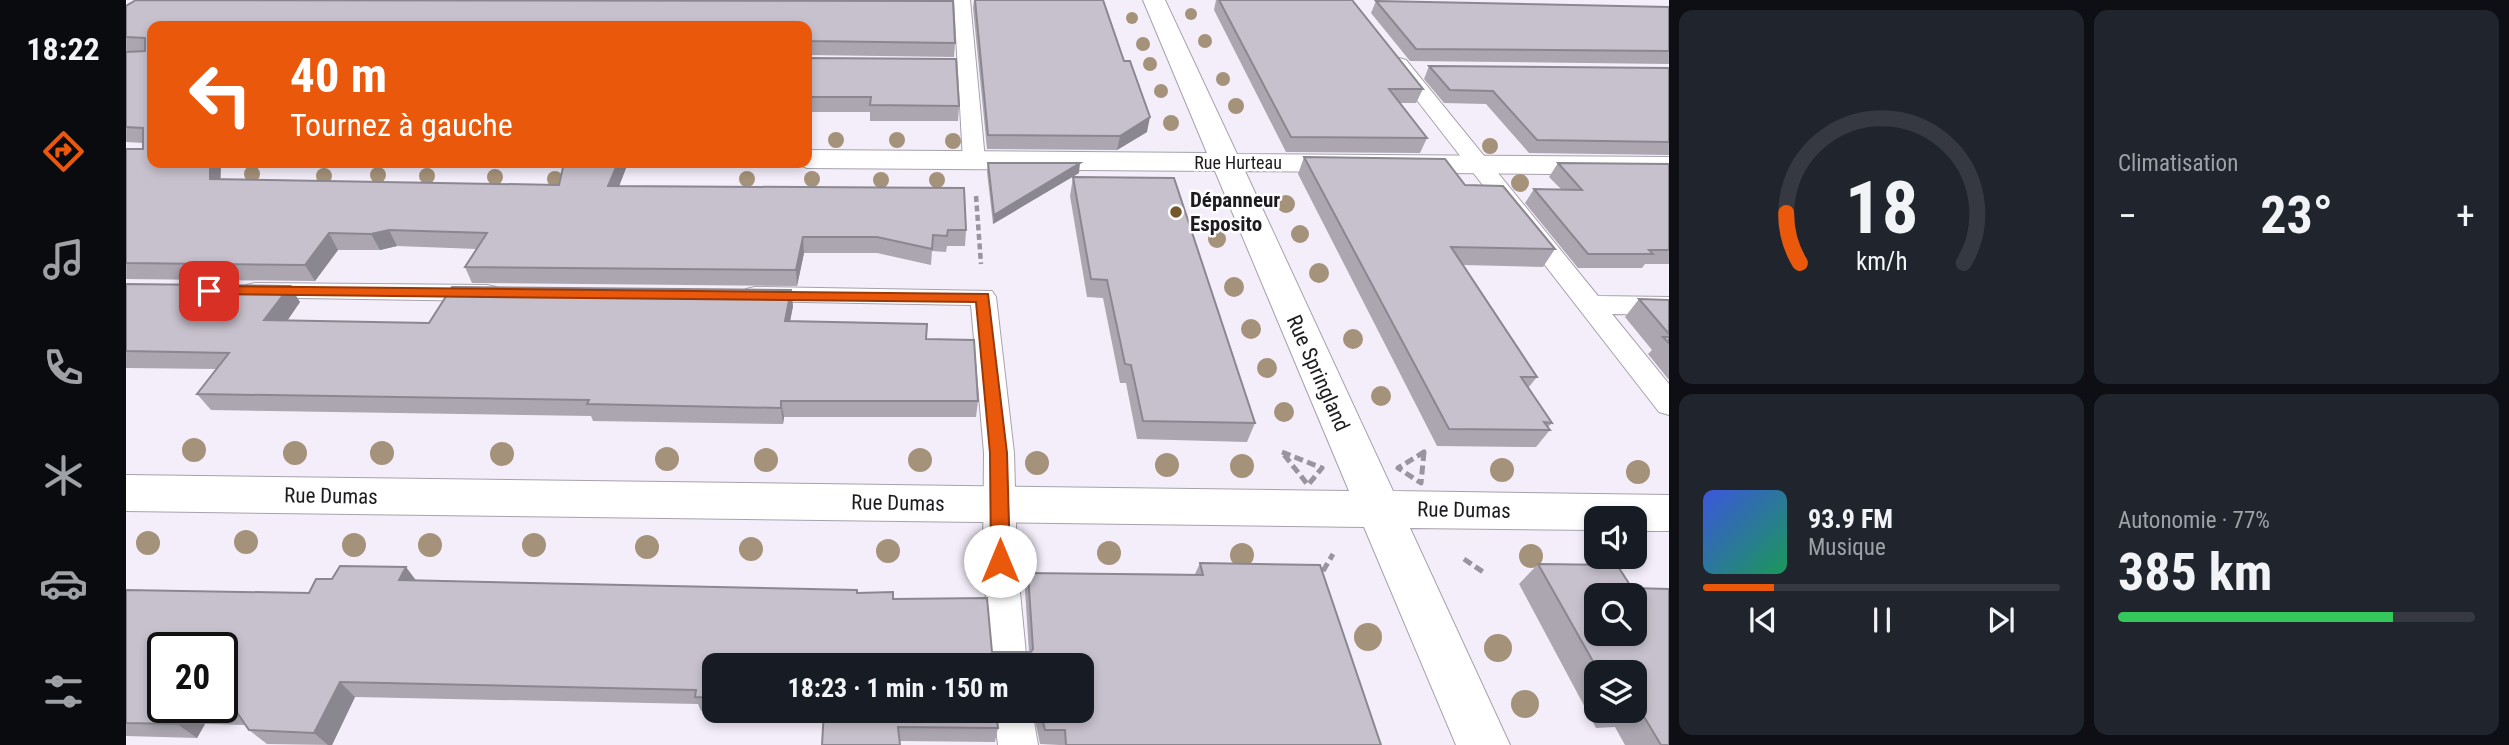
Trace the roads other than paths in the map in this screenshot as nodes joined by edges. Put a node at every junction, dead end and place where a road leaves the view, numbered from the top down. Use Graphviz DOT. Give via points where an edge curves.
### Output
graph roads {
  1 [pos="962,0"];
  2 [pos="1154,0"];
  3 [pos="1387,49"];
  4 [pos="1404,70"];
  5 [pos="1432,70"];
  6 [pos="812,159"];
  7 [pos="974,160"];
  8 [pos="1224,162"];
  9 [pos="1479,164"];
  10 [pos="1669,166"];
  11 [pos="237,291"];
  12 [pos="513,293"];
  13 [pos="734,295"];
  14 [pos="1591,305"];
  15 [pos="1669,306"];
  16 [pos="1669,404"];
  17 [pos="126,493"];
  18 [pos="1000,504"];
  19 [pos="1378,510"];
  20 [pos="1669,513"];
  21 [pos="1008,653"];
  22 [pos="1015,723"];
  23 [pos="1018,745"];
  24 [pos="1483,745"];
  1 -- 7 [label="lane" via="960,66"];
  2 -- 8 [label="street, Rue Springland"];
  3 -- 4 [label="lane"];
  4 -- 5 [label="lane"];
  4 -- 9 [label="lane"];
  6 -- 7 [label="street, Rue Hurteau"];
  7 -- 8 [label="street, Rue Hurteau"];
  8 -- 9 [label="street, Rue Hurteau"];
  8 -- 19 [label="street, Rue Springland"];
  9 -- 10 [label="street, Rue Hurteau"];
  9 -- 14 [label="lane"];
  11 -- 12 [label="lane"];
  13 -- 18 [label="lane" via="983,297"];
  14 -- 15 [label="lane"];
  14 -- 16 [label="lane"];
  17 -- 18 [label="street, Rue Dumas"];
  18 -- 19 [label="street, Rue Dumas"];
  18 -- 21 [label="lane"];
  19 -- 20 [label="street, Rue Dumas"];
  19 -- 24 [label="street, Rue Springland"];
  22 -- 23 [label="lane"];
}
